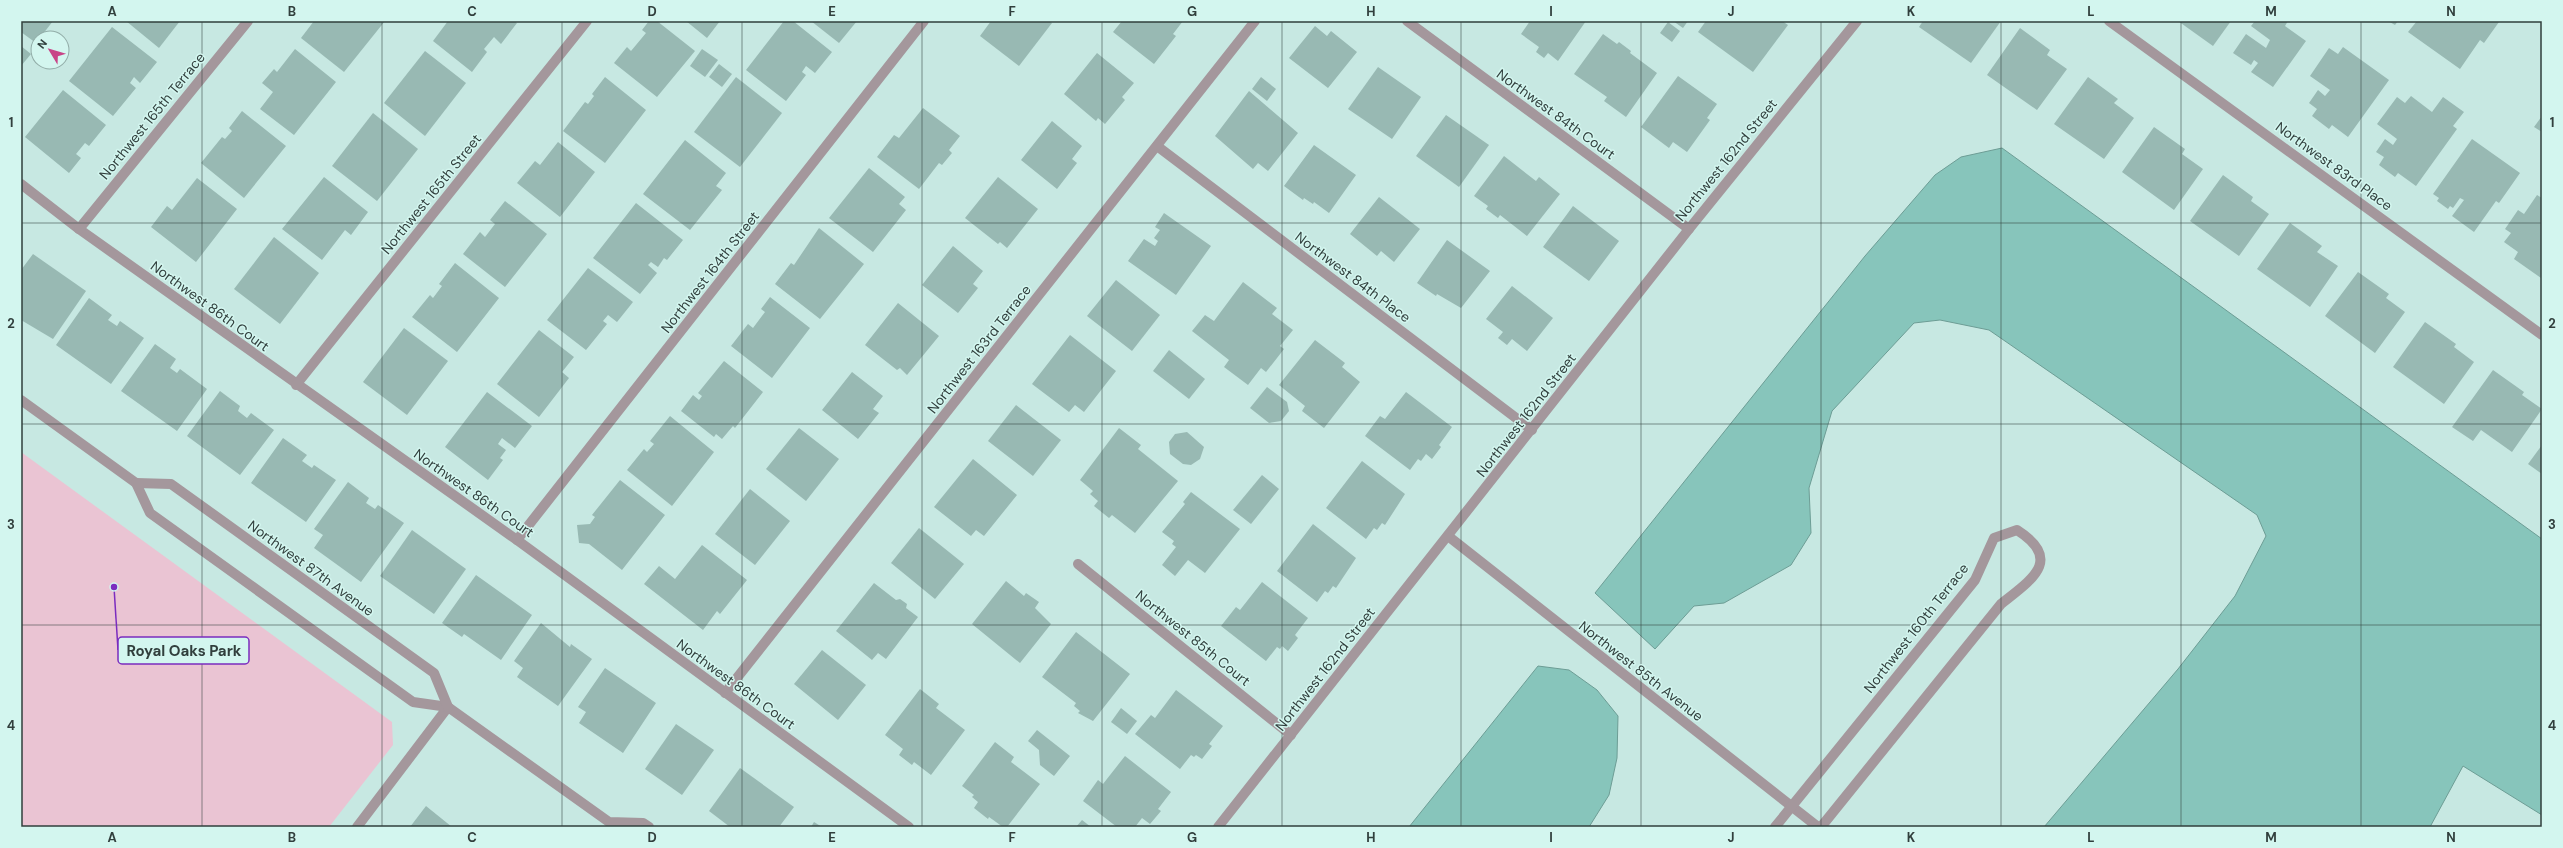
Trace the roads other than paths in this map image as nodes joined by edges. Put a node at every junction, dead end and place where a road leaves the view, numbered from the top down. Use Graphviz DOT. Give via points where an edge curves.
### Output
graph roads {
  1 [pos="248,21"];
  2 [pos="587,21"];
  3 [pos="924,21"];
  4 [pos="1255,21"];
  5 [pos="1407,21"];
  6 [pos="1857,21"];
  7 [pos="2109,21"];
  8 [pos="1157,146"];
  9 [pos="21,184"];
  10 [pos="79,229"];
  11 [pos="1689,229"];
  12 [pos="2542,335"];
  13 [pos="296,385"];
  14 [pos="21,400"];
  15 [pos="1532,430"];
  16 [pos="136,483"];
  17 [pos="1448,536"];
  18 [pos="517,540"];
  19 [pos="1078,564"];
  20 [pos="725,693"];
  21 [pos="448,707"];
  22 [pos="1291,735"];
  23 [pos="1791,806"];
  24 [pos="609,824"];
  25 [pos="357,827"];
  26 [pos="649,827"];
  27 [pos="909,827"];
  28 [pos="1218,827"];
  29 [pos="1775,827"];
  30 [pos="1820,827"];
  1 -- 10 [label="street, Northwest 165th Terrace"];
  2 -- 13 [label="street, Northwest 165th Street"];
  3 -- 18 [label="street, Northwest 164th Street"];
  4 -- 8 [label="street, Northwest 163rd Terrace"];
  5 -- 11 [label="street, Northwest 84th Court"];
  6 -- 11 [label="street, Northwest 162nd Street"];
  7 -- 12 [label="street, Northwest 83rd Place"];
  8 -- 15 [label="street, Northwest 84th Place"];
  8 -- 20 [label="street, Northwest 163rd Terrace"];
  9 -- 10 [label="street, Northwest 86th Court"];
  10 -- 13 [label="street, Northwest 86th Court"];
  11 -- 15 [label="street, Northwest 162nd Street"];
  13 -- 18 [label="street, Northwest 86th Court"];
  14 -- 16 [label="street"];
  15 -- 17 [label="street, Northwest 162nd Street"];
  16 -- 21 [label="street" via="150,513 400,693 413,702"];
  16 -- 21 [label="street, Northwest 87th Avenue" via="171,484 434,673"];
  17 -- 22 [label="street, Northwest 162nd Street"];
  17 -- 23 [label="street, Northwest 85th Avenue"];
  18 -- 20 [label="street, Northwest 86th Court"];
  19 -- 22 [label="street, Northwest 85th Court"];
  20 -- 27 [label="street, Northwest 86th Court"];
  21 -- 24 [label="street"];
  21 -- 25 [label="street"];
  22 -- 28 [label="street, Northwest 162nd Street"];
  23 -- 29 [label="street, Northwest 160th Terrace"];
  23 -- 30 [label="street, Northwest 85th Avenue"];
  23 -- 30 [label="street, Northwest 160th Terrace" via="1975,580 1994,538 2017,530 2033,541 2041,555 2032,578 2001,604"];
  24 -- 26 [label="street" via="643,823"];
}
